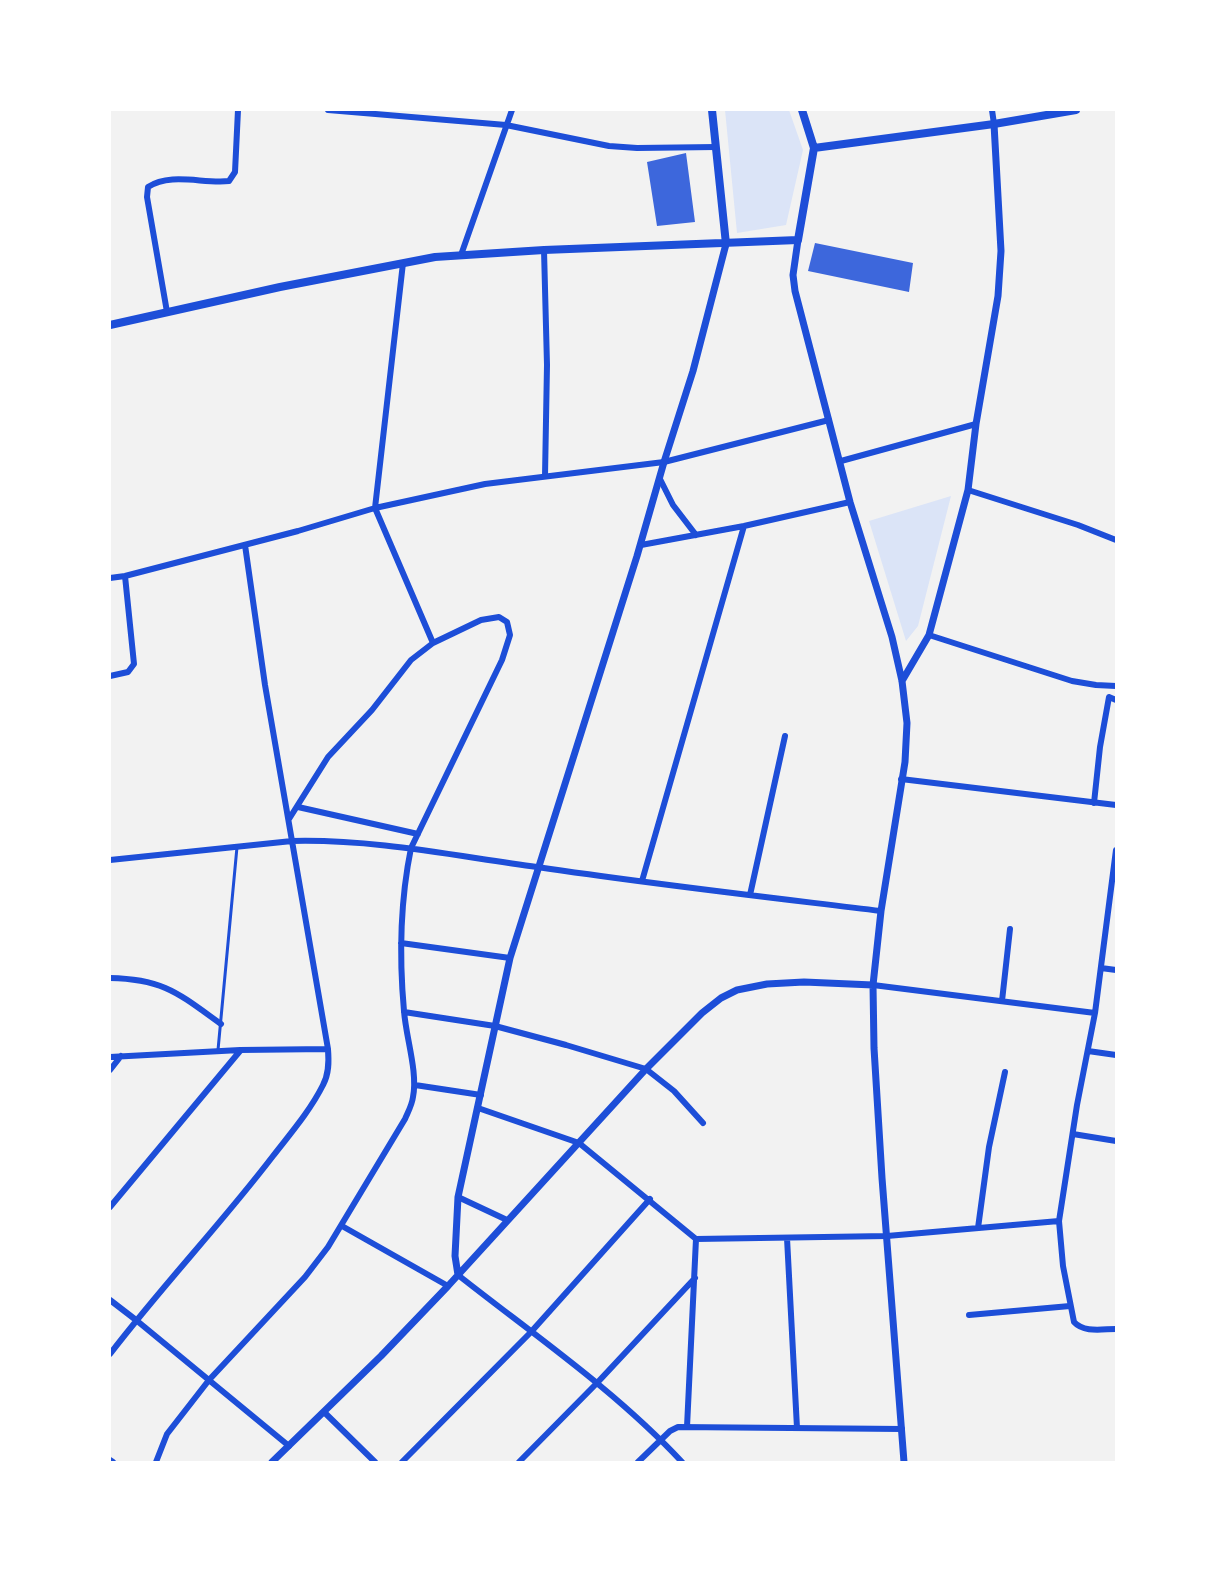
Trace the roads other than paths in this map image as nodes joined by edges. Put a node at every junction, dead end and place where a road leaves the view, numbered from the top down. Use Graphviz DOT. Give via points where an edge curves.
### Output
graph roads {
  1 [pos="238,110"];
  2 [pos="328,110"];
  3 [pos="512,110"];
  4 [pos="712,110"];
  5 [pos="802,110"];
  6 [pos="992,110"];
  7 [pos="1076,110"];
  8 [pos="1042,112"];
  9 [pos="994,124"];
  10 [pos="506,125"];
  11 [pos="716,147"];
  12 [pos="814,148"];
  13 [pos="798,240"];
  14 [pos="726,244"];
  15 [pos="544,250"];
  16 [pos="461,255"];
  17 [pos="403,263"];
  18 [pos="167,312"];
  19 [pos="110,325"];
  20 [pos="829,420"];
  21 [pos="976,424"];
  22 [pos="841,461"];
  23 [pos="664,462"];
  24 [pos="545,476"];
  25 [pos="660,479"];
  26 [pos="968,490"];
  27 [pos="850,502"];
  28 [pos="375,508"];
  29 [pos="744,526"];
  30 [pos="696,535"];
  31 [pos="1116,540"];
  32 [pos="245,545"];
  33 [pos="640,545"];
  34 [pos="125,576"];
  35 [pos="110,578"];
  36 [pos="929,636"];
  37 [pos="433,643"];
  38 [pos="110,676"];
  39 [pos="903,681"];
  40 [pos="1116,684"];
  41 [pos="1096,685"];
  42 [pos="1109,698"];
  43 [pos="1116,702"];
  44 [pos="785,736"];
  45 [pos="901,779"];
  46 [pos="1095,803"];
  47 [pos="1116,805"];
  48 [pos="298,807"];
  49 [pos="289,819"];
  50 [pos="418,834"];
  51 [pos="292,841"];
  52 [pos="237,847"];
  53 [pos="411,848"];
  54 [pos="1116,850"];
  55 [pos="110,860"];
  56 [pos="537,868"];
  57 [pos="642,881"];
  58 [pos="1114,888"];
  59 [pos="750,895"];
  60 [pos="881,911"];
  61 [pos="1010,929"];
  62 [pos="401,943"];
  63 [pos="510,958"];
  64 [pos="1101,968"];
  65 [pos="1116,970"];
  66 [pos="110,978"];
  67 [pos="873,985"];
  68 [pos="1002,1001"];
  69 [pos="404,1012"];
  70 [pos="1095,1013"];
  71 [pos="221,1024"];
  72 [pos="495,1026"];
  73 [pos="328,1049"];
  74 [pos="240,1050"];
  75 [pos="1088,1051"];
  76 [pos="218,1052"];
  77 [pos="1116,1055"];
  78 [pos="120,1056"];
  79 [pos="110,1057"];
  80 [pos="646,1069"];
  81 [pos="110,1070"];
  82 [pos="1005,1072"];
  83 [pos="415,1085"];
  84 [pos="481,1095"];
  85 [pos="478,1108"];
  86 [pos="703,1123"];
  87 [pos="1073,1134"];
  88 [pos="1116,1141"];
  89 [pos="579,1143"];
  90 [pos="458,1197"];
  91 [pos="650,1199"];
  92 [pos="110,1207"];
  93 [pos="507,1220"];
  94 [pos="1059,1221"];
  95 [pos="342,1226"];
  96 [pos="978,1228"];
  97 [pos="887,1236"];
  98 [pos="787,1238"];
  99 [pos="696,1239"];
  100 [pos="458,1275"];
  101 [pos="695,1278"];
  102 [pos="448,1286"];
  103 [pos="110,1300"];
  104 [pos="1070,1306"];
  105 [pos="969,1315"];
  106 [pos="136,1320"];
  107 [pos="1116,1329"];
  108 [pos="531,1332"];
  109 [pos="110,1354"];
  110 [pos="209,1380"];
  111 [pos="597,1383"];
  112 [pos="324,1412"];
  113 [pos="687,1427"];
  114 [pos="797,1428"];
  115 [pos="902,1429"];
  116 [pos="661,1439"];
  117 [pos="289,1446"];
  118 [pos="156,1462"];
  119 [pos="272,1462"];
  120 [pos="375,1462"];
  121 [pos="402,1462"];
  122 [pos="519,1462"];
  123 [pos="638,1462"];
  124 [pos="682,1462"];
  125 [pos="904,1462"];
  1 -- 18 [label="street" via="235,172 229,181 177,179 148,187"];
  2 -- 10 [label="street"];
  3 -- 10 [label="street"];
  4 -- 11 [label="main road"];
  5 -- 12 [label="main road"];
  6 -- 9 [label="street"];
  7 -- 8 [label="main road"];
  8 -- 9 [label="main road"];
  9 -- 12 [label="main road"];
  9 -- 21 [label="street" via="1001,251 993,332"];
  10 -- 11 [label="street" via="609,146"];
  10 -- 16 [label="street"];
  11 -- 14 [label="main road"];
  12 -- 13 [label="main road"];
  13 -- 14 [label="main road"];
  13 -- 20 [label="street" via="795,291"];
  14 -- 15 [label="main road"];
  14 -- 23 [label="street" via="693,371"];
  15 -- 16 [label="main road"];
  15 -- 24 [label="street"];
  16 -- 17 [label="main road"];
  17 -- 18 [label="main road"];
  17 -- 28 [label="street"];
  18 -- 19 [label="main road"];
  20 -- 22 [label="street"];
  20 -- 23 [label="street"];
  21 -- 22 [label="street"];
  21 -- 26 [label="street"];
  22 -- 27 [label="street"];
  23 -- 24 [label="street"];
  23 -- 25 [label="street"];
  24 -- 28 [label="street" via="485,484"];
  25 -- 30 [label="street" via="673,505"];
  25 -- 33 [label="street"];
  26 -- 31 [label="street"];
  26 -- 36 [label="street"];
  27 -- 29 [label="street"];
  27 -- 39 [label="street"];
  28 -- 32 [label="street"];
  28 -- 37 [label="street"];
  29 -- 30 [label="street"];
  29 -- 57 [label="street"];
  30 -- 33 [label="street"];
  32 -- 34 [label="street"];
  32 -- 49 [label="street"];
  33 -- 56 [label="street"];
  34 -- 35 [label="street"];
  34 -- 38 [label="street" via="134,664 128,672"];
  36 -- 39 [label="street"];
  36 -- 41 [label="street"];
  37 -- 48 [label="street" via="411,660 328,757"];
  37 -- 50 [label="street" via="493,617 503,618 510,627 502,660"];
  39 -- 45 [label="street" via="907,740"];
  40 -- 41 [label="street"];
  41 -- 42 [label="street"];
  42 -- 43 [label="street"];
  42 -- 46 [label="street"];
  44 -- 59 [label="street"];
  45 -- 46 [label="street"];
  45 -- 60 [label="street"];
  46 -- 47 [label="street"];
  48 -- 49 [label="street"];
  48 -- 50 [label="street"];
  49 -- 51 [label="street"];
  50 -- 53 [label="street"];
  51 -- 52 [label="street"];
  51 -- 53 [label="street"];
  51 -- 73 [label="street"];
  52 -- 55 [label="street"];
  52 -- 71 [label="lane"];
  53 -- 56 [label="street"];
  53 -- 62 [label="street" via="402,900"];
  54 -- 58 [label="street"];
  56 -- 57 [label="street"];
  56 -- 63 [label="street"];
  57 -- 59 [label="street"];
  58 -- 64 [label="street"];
  59 -- 60 [label="street"];
  60 -- 67 [label="street"];
  61 -- 68 [label="street"];
  62 -- 63 [label="street"];
  62 -- 69 [label="street"];
  63 -- 72 [label="street"];
  64 -- 65 [label="street"];
  64 -- 70 [label="street"];
  66 -- 71 [label="street" via="160,985"];
  67 -- 68 [label="street"];
  67 -- 80 [label="street" via="804,982 737,990 702,1013"];
  67 -- 97 [label="street"];
  68 -- 70 [label="street"];
  69 -- 72 [label="street"];
  69 -- 83 [label="street"];
  70 -- 75 [label="street"];
  71 -- 76 [label="lane"];
  72 -- 80 [label="street"];
  72 -- 84 [label="street"];
  73 -- 74 [label="street"];
  73 -- 106 [label="street" via="326,1077 302,1119 242,1197"];
  74 -- 76 [label="street"];
  74 -- 92 [label="street"];
  75 -- 77 [label="street"];
  75 -- 87 [label="street"];
  76 -- 78 [label="street"];
  78 -- 79 [label="street"];
  78 -- 81 [label="street"];
  80 -- 86 [label="street" via="674,1090"];
  80 -- 89 [label="street"];
  82 -- 96 [label="street"];
  83 -- 84 [label="street"];
  83 -- 95 [label="street" via="405,1119"];
  84 -- 85 [label="street"];
  85 -- 89 [label="street"];
  85 -- 90 [label="street"];
  87 -- 88 [label="street"];
  87 -- 94 [label="street"];
  89 -- 91 [label="street"];
  89 -- 93 [label="street"];
  90 -- 93 [label="street"];
  90 -- 100 [label="street"];
  91 -- 99 [label="street"];
  91 -- 108 [label="street"];
  93 -- 100 [label="street"];
  94 -- 96 [label="street"];
  94 -- 104 [label="street"];
  95 -- 102 [label="street"];
  95 -- 110 [label="street" via="305,1277"];
  96 -- 97 [label="street"];
  97 -- 98 [label="street"];
  97 -- 115 [label="street"];
  98 -- 99 [label="street"];
  98 -- 114 [label="street"];
  99 -- 101 [label="street"];
  100 -- 102 [label="street"];
  100 -- 108 [label="street"];
  101 -- 111 [label="street"];
  101 -- 113 [label="street"];
  102 -- 112 [label="street"];
  103 -- 106 [label="street"];
  104 -- 105 [label="street"];
  104 -- 107 [label="street" via="1073,1320 1082,1328"];
  106 -- 109 [label="street"];
  106 -- 110 [label="street"];
  108 -- 111 [label="street"];
  108 -- 121 [label="street"];
  110 -- 117 [label="street"];
  110 -- 118 [label="street" via="167,1434"];
  111 -- 116 [label="street"];
  111 -- 122 [label="street"];
  112 -- 117 [label="street"];
  112 -- 120 [label="street"];
  113 -- 114 [label="street"];
  113 -- 116 [label="street" via="678,1427"];
  114 -- 115 [label="street"];
  115 -- 125 [label="street"];
  116 -- 123 [label="street"];
  116 -- 124 [label="street"];
  117 -- 119 [label="street"];
}
